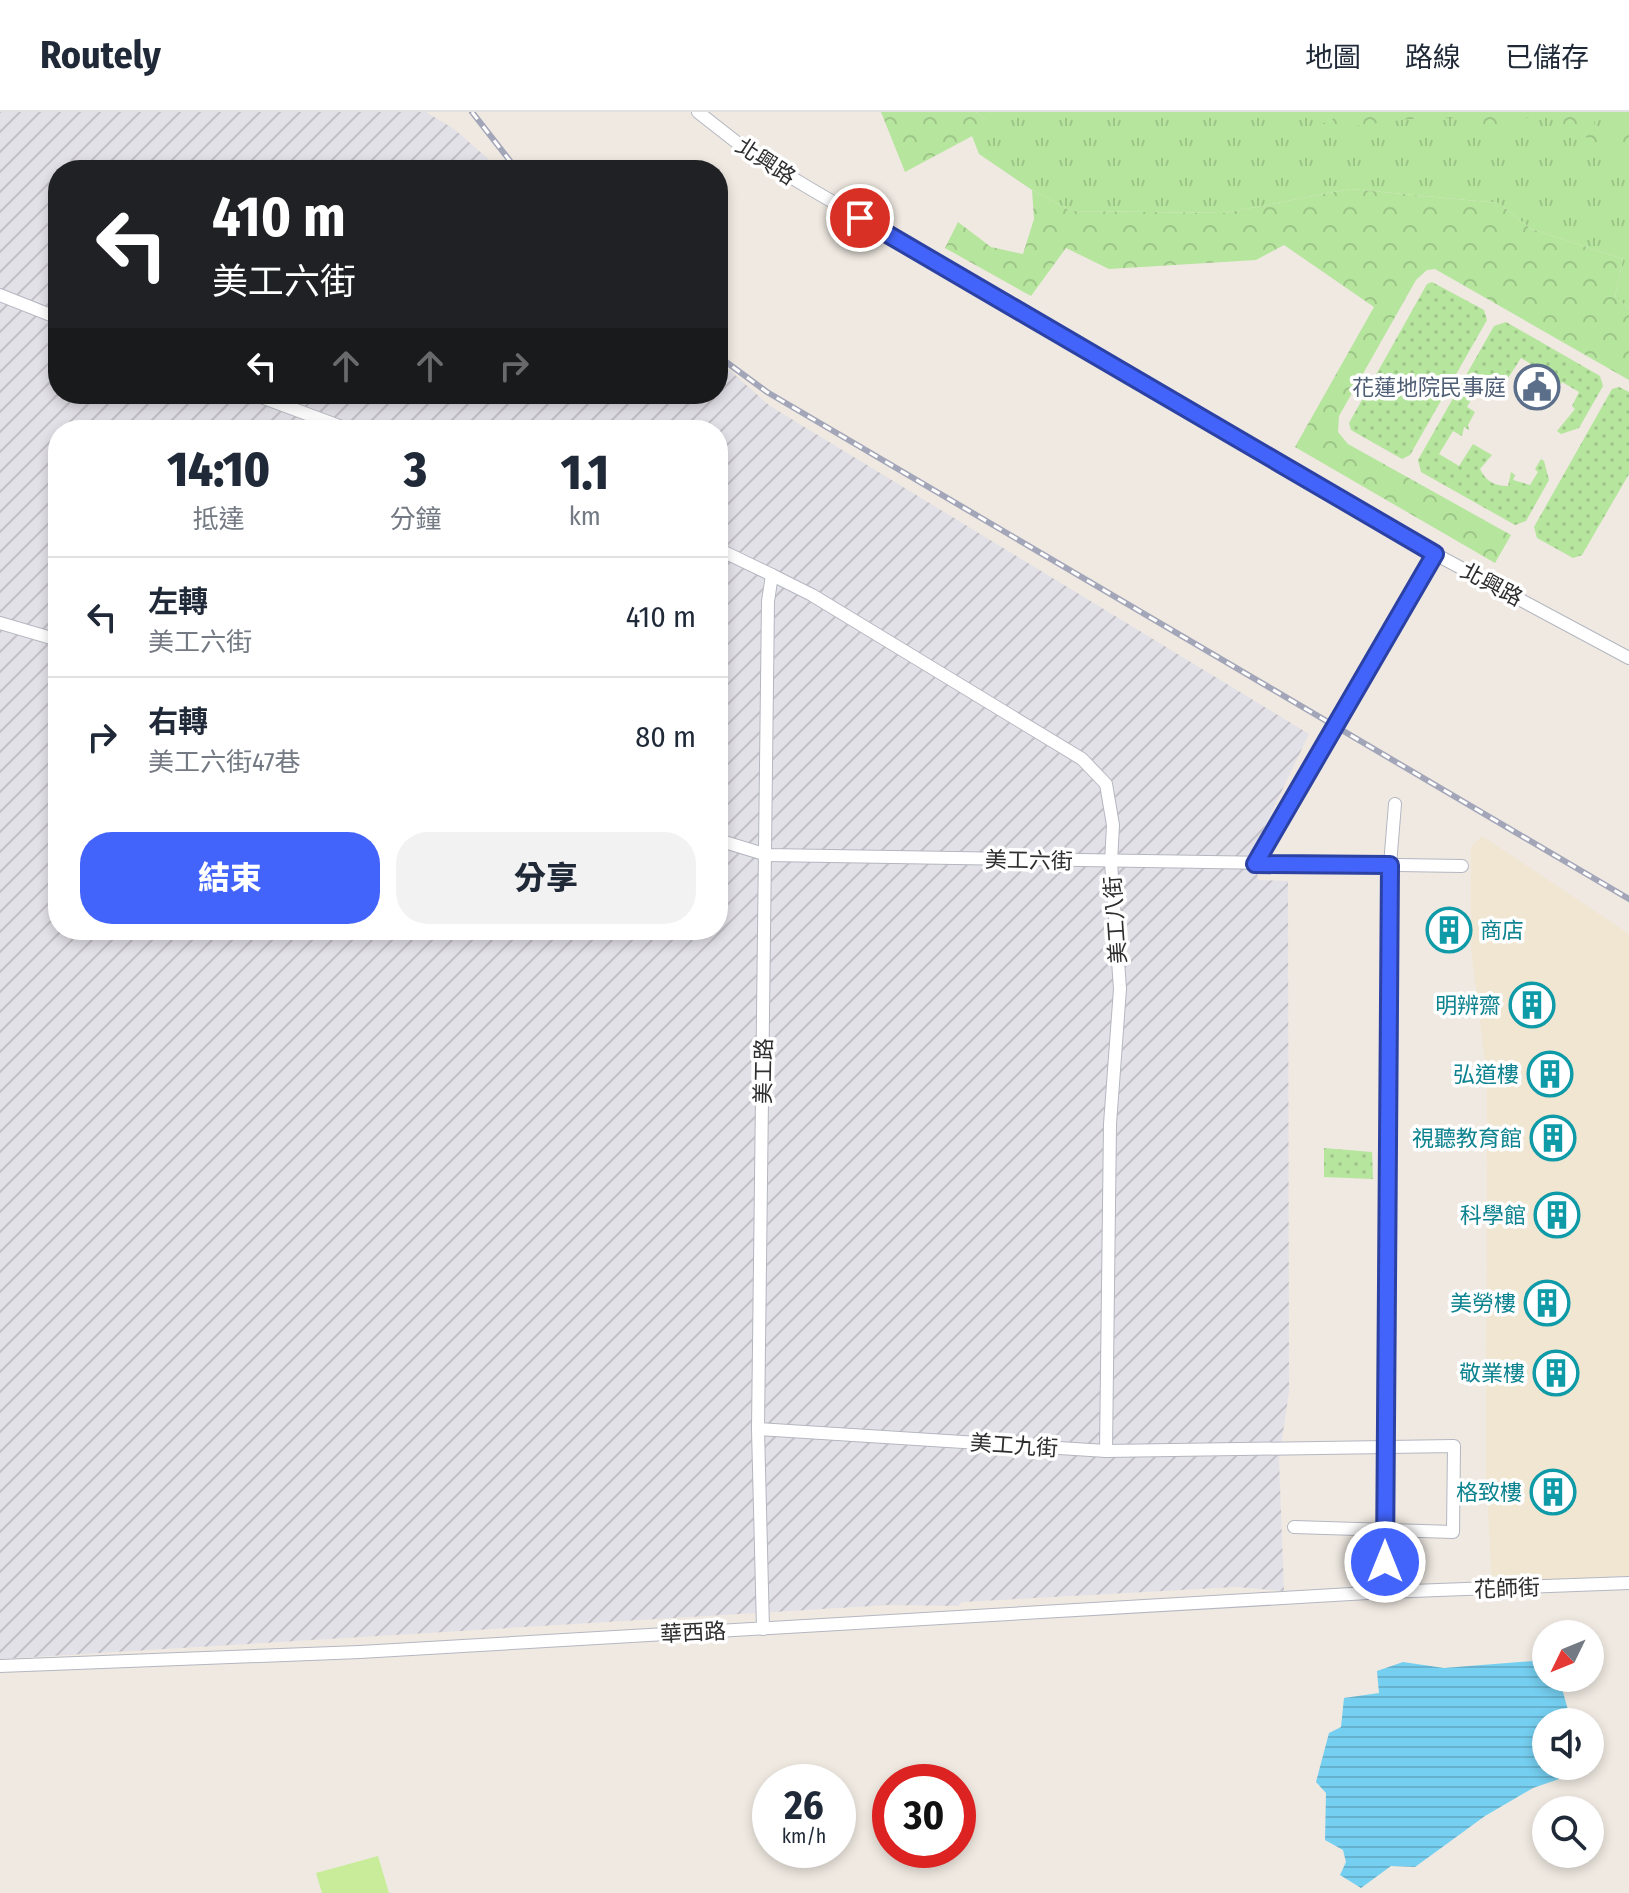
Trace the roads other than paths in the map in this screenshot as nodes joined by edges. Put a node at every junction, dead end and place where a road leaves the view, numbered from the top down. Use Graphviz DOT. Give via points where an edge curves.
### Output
graph roads {
  1 [pos="698,112"];
  2 [pos="0,295"];
  3 [pos="48,314"];
  4 [pos="280,404"];
  5 [pos="323,420"];
  6 [pos="728,554"];
  7 [pos="1435,554"];
  8 [pos="772,575"];
  9 [pos="0,623"];
  10 [pos="48,637"];
  11 [pos="1627,653"];
  12 [pos="1395,804"];
  13 [pos="728,843"];
  14 [pos="767,855"];
  15 [pos="1111,862"];
  16 [pos="1255,864"];
  17 [pos="1390,865"];
  18 [pos="1462,866"];
  19 [pos="758,1429"];
  20 [pos="1386,1446"];
  21 [pos="1106,1451"];
  22 [pos="1294,1527"];
  23 [pos="1385,1532"];
  24 [pos="1629,1583"];
  25 [pos="1385,1592"];
  26 [pos="763,1629"];
  27 [pos="0,1666"];
  1 -- 7 [label="street, 北興路" via="749,152"];
  2 -- 3 [label="street"];
  4 -- 5 [label="street"];
  6 -- 8 [label="street"];
  7 -- 11 [label="street, 北興路"];
  7 -- 16 [label="street, bridge"];
  8 -- 14 [label="street, 美工路"];
  8 -- 15 [label="street, 美工八街" via="1082,759 1106,784 1113,825"];
  9 -- 10 [label="street"];
  12 -- 17 [label="street"];
  13 -- 14 [label="street, 美工六街"];
  14 -- 15 [label="street, 美工六街"];
  14 -- 19 [label="street, 美工路"];
  15 -- 16 [label="street, 美工六街"];
  15 -- 21 [label="street, 美工八街" via="1120,989 1110,1124"];
  16 -- 17 [label="street, 美工六街"];
  17 -- 18 [label="street, 美工六街"];
  17 -- 20 [label="street"];
  19 -- 21 [label="street, 美工九街"];
  19 -- 26 [label="street, 美工路"];
  20 -- 21 [label="street, 美工九街"];
  20 -- 23 [label="street"];
  20 -- 23 [label="street, 美工九街" via="1454,1446 1453,1532"];
  22 -- 23 [label="street"];
  23 -- 25 [label="street"];
  24 -- 25 [label="street, 花師街"];
  25 -- 26 [label="street, 華西路"];
  26 -- 27 [label="street, 華西路"];
}
